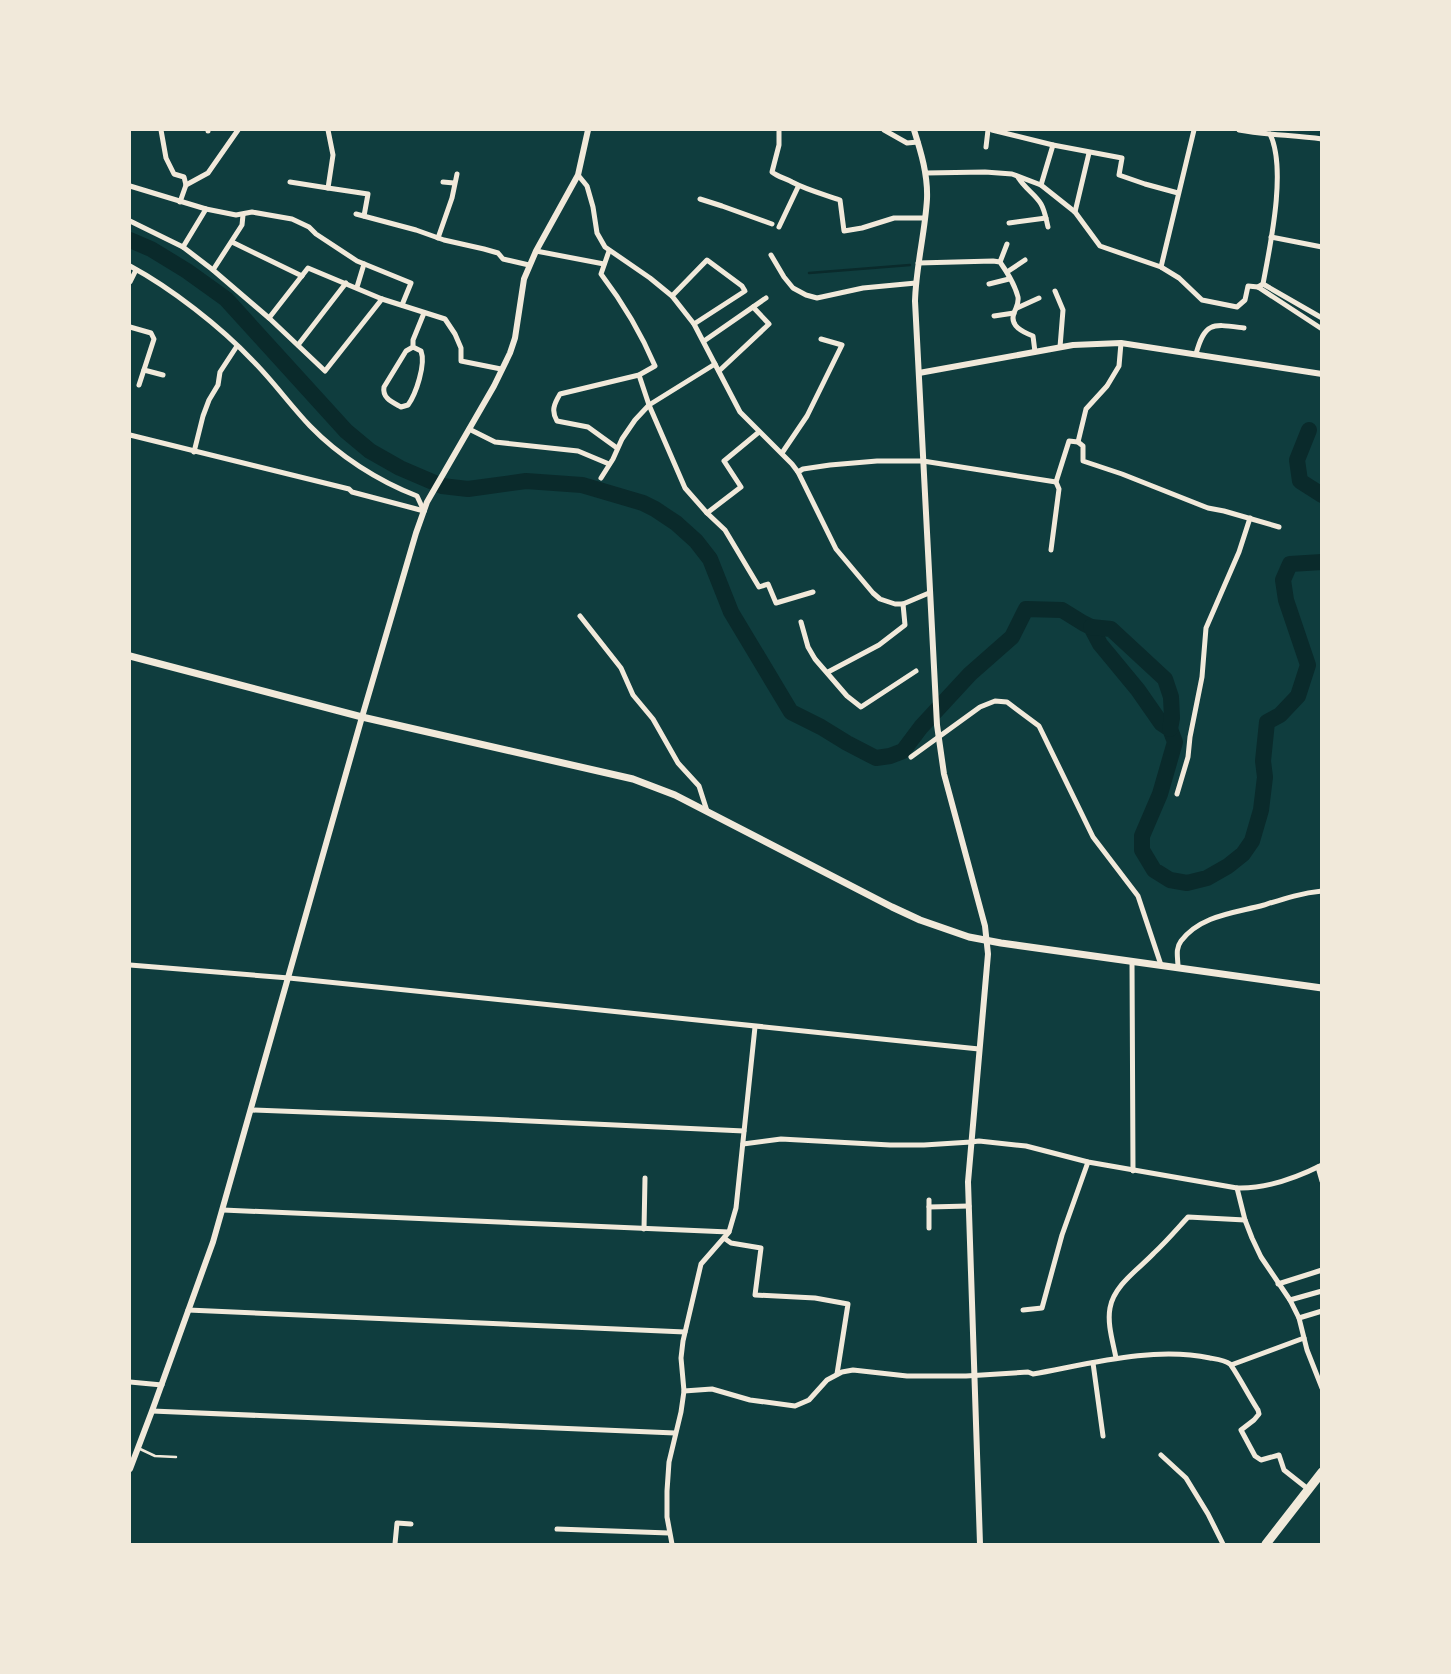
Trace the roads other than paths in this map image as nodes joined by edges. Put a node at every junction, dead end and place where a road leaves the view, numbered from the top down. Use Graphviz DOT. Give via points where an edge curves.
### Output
graph roads {
  1 [pos="160,130"];
  2 [pos="238,130"];
  3 [pos="328,130"];
  4 [pos="588,130"];
  5 [pos="779,130"];
  6 [pos="884,130"];
  7 [pos="914,130"];
  8 [pos="990,130"];
  9 [pos="1194,130"];
  10 [pos="1239,130"];
  11 [pos="1256,131"];
  12 [pos="1270,134"];
  13 [pos="1321,139"];
  14 [pos="918,142"];
  15 [pos="1053,145"];
  16 [pos="986,147"];
  17 [pos="1088,153"];
  18 [pos="926,173"];
  19 [pos="457,174"];
  20 [pos="578,175"];
  21 [pos="1017,176"];
  22 [pos="290,182"];
  23 [pos="443,182"];
  24 [pos="454,183"];
  25 [pos="186,185"];
  26 [pos="1041,185"];
  27 [pos="130,186"];
  28 [pos="798,187"];
  29 [pos="328,188"];
  30 [pos="1178,192"];
  31 [pos="700,199"];
  32 [pos="180,202"];
  33 [pos="206,209"];
  34 [pos="1074,212"];
  35 [pos="356,214"];
  36 [pos="1018,214"];
  37 [pos="243,215"];
  38 [pos="364,216"];
  39 [pos="925,218"];
  40 [pos="1046,218"];
  41 [pos="130,220"];
  42 [pos="1019,222"];
  43 [pos="1009,223"];
  44 [pos="772,224"];
  45 [pos="779,227"];
  46 [pos="1048,227"];
  47 [pos="1271,237"];
  48 [pos="438,238"];
  49 [pos="232,242"];
  50 [pos="1007,244"];
  51 [pos="183,247"];
  52 [pos="1321,247"];
  53 [pos="536,251"];
  54 [pos="609,251"];
  55 [pos="771,255"];
  56 [pos="1025,260"];
  57 [pos="918,262"];
  58 [pos="1000,262"];
  59 [pos="364,264"];
  60 [pos="604,264"];
  61 [pos="529,265"];
  62 [pos="130,266"];
  63 [pos="1161,267"];
  64 [pos="136,270"];
  65 [pos="213,270"];
  66 [pos="1007,272"];
  67 [pos="302,276"];
  68 [pos="1009,279"];
  69 [pos="130,282"];
  70 [pos="346,283"];
  71 [pos="916,283"];
  72 [pos="989,284"];
  73 [pos="1260,286"];
  74 [pos="357,287"];
  75 [pos="1055,291"];
  76 [pos="672,296"];
  77 [pos="766,298"];
  78 [pos="1039,298"];
  79 [pos="382,299"];
  80 [pos="402,305"];
  81 [pos="754,307"];
  82 [pos="1016,310"];
  83 [pos="425,313"];
  84 [pos="994,316"];
  85 [pos="270,318"];
  86 [pos="1321,318"];
  87 [pos="694,324"];
  88 [pos="130,327"];
  89 [pos="1244,328"];
  90 [pos="1321,329"];
  91 [pos="821,339"];
  92 [pos="704,341"];
  93 [pos="1121,343"];
  94 [pos="298,345"];
  95 [pos="237,346"];
  96 [pos="413,347"];
  97 [pos="1060,347"];
  98 [pos="1035,352"];
  99 [pos="1196,354"];
  100 [pos="715,364"];
  101 [pos="501,369"];
  102 [pos="144,370"];
  103 [pos="719,371"];
  104 [pos="919,373"];
  105 [pos="1321,374"];
  106 [pos="163,375"];
  107 [pos="639,375"];
  108 [pos="139,385"];
  109 [pos="204,390"];
  110 [pos="211,395"];
  111 [pos="649,405"];
  112 [pos="469,429"];
  113 [pos="759,432"];
  114 [pos="130,435"];
  115 [pos="1078,442"];
  116 [pos="617,448"];
  117 [pos="194,452"];
  118 [pos="782,453"];
  119 [pos="923,461"];
  120 [pos="609,464"];
  121 [pos="798,472"];
  122 [pos="601,478"];
  123 [pos="1056,482"];
  124 [pos="424,511"];
  125 [pos="707,513"];
  126 [pos="1250,518"];
  127 [pos="1279,527"];
  128 [pos="1051,550"];
  129 [pos="813,592"];
  130 [pos="929,593"];
  131 [pos="903,604"];
  132 [pos="580,616"];
  133 [pos="801,622"];
  134 [pos="130,656"];
  135 [pos="916,671"];
  136 [pos="828,672"];
  137 [pos="362,717"];
  138 [pos="911,757"];
  139 [pos="1177,794"];
  140 [pos="707,811"];
  141 [pos="1321,891"];
  142 [pos="987,940"];
  143 [pos="1132,961"];
  144 [pos="130,965"];
  145 [pos="1161,965"];
  146 [pos="1178,967"];
  147 [pos="289,978"];
  148 [pos="1321,988"];
  149 [pos="755,1027"];
  150 [pos="979,1049"];
  151 [pos="251,1110"];
  152 [pos="744,1131"];
  153 [pos="971,1142"];
  154 [pos="743,1144"];
  155 [pos="1088,1162"];
  156 [pos="1320,1166"];
  157 [pos="1133,1171"];
  158 [pos="645,1178"];
  159 [pos="1321,1181"];
  160 [pos="1237,1188"];
  161 [pos="969,1206"];
  162 [pos="223,1210"];
  163 [pos="1245,1220"];
  164 [pos="929,1228"];
  165 [pos="644,1229"];
  166 [pos="727,1235"];
  167 [pos="1321,1270"];
  168 [pos="1278,1284"];
  169 [pos="1321,1291"];
  170 [pos="1290,1300"];
  171 [pos="188,1310"];
  172 [pos="1023,1310"];
  173 [pos="1321,1311"];
  174 [pos="1299,1318"];
  175 [pos="685,1332"];
  176 [pos="1304,1339"];
  177 [pos="1313,1340"];
  178 [pos="1116,1358"];
  179 [pos="1093,1363"];
  180 [pos="1231,1365"];
  181 [pos="836,1374"];
  182 [pos="974,1375"];
  183 [pos="130,1382"];
  184 [pos="162,1385"];
  185 [pos="1321,1388"];
  186 [pos="684,1391"];
  187 [pos="152,1411"];
  188 [pos="675,1433"];
  189 [pos="1103,1436"];
  190 [pos="138,1448"];
  191 [pos="1161,1455"];
  192 [pos="176,1457"];
  193 [pos="130,1469"];
  194 [pos="1321,1472"];
  195 [pos="1309,1489"];
  196 [pos="411,1524"];
  197 [pos="557,1529"];
  198 [pos="669,1533"];
  199 [pos="395,1545"];
  200 [pos="672,1545"];
  201 [pos="980,1545"];
  202 [pos="1223,1545"];
  203 [pos="1266,1545"];
  1 -- 25 [label="street" via="166,158"];
  2 -- 25 [label="street" via="208,173"];
  3 -- 29 [label="street" via="333,155"];
  4 -- 20 [label="street"];
  5 -- 28 [label="street" via="772,172"];
  6 -- 14 [label="street" via="907,143"];
  7 -- 14 [label="street"];
  8 -- 15 [label="street"];
  8 -- 16 [label="street"];
  9 -- 30 [label="street"];
  10 -- 11 [label="street"];
  11 -- 12 [label="street"];
  12 -- 13 [label="street"];
  12 -- 47 [label="street" via="1277,173"];
  14 -- 18 [label="street"];
  15 -- 17 [label="street"];
  15 -- 26 [label="street"];
  17 -- 30 [label="street" via="1122,158 1119,176"];
  17 -- 34 [label="street"];
  18 -- 21 [label="street"];
  18 -- 39 [label="street"];
  19 -- 24 [label="street"];
  20 -- 53 [label="street"];
  20 -- 54 [label="street" via="587,186 600,241"];
  21 -- 26 [label="street"];
  21 -- 40 [label="street" via="1040,202"];
  22 -- 29 [label="street"];
  23 -- 24 [label="street"];
  24 -- 48 [label="street"];
  25 -- 32 [label="street"];
  26 -- 34 [label="street"];
  27 -- 32 [label="street"];
  28 -- 39 [label="street" via="840,200 844,230 894,218"];
  28 -- 45 [label="street"];
  29 -- 38 [label="street" via="368,194"];
  30 -- 63 [label="street"];
  31 -- 44 [label="street"];
  32 -- 33 [label="street"];
  33 -- 37 [label="street"];
  33 -- 51 [label="street"];
  34 -- 63 [label="street" via="1100,246"];
  35 -- 38 [label="street"];
  36 -- 42 [label="street"];
  37 -- 49 [label="street"];
  37 -- 59 [label="street" via="252,212 292,219"];
  38 -- 48 [label="street"];
  39 -- 57 [label="street"];
  40 -- 42 [label="street"];
  40 -- 46 [label="street"];
  41 -- 51 [label="street"];
  42 -- 43 [label="street"];
  47 -- 52 [label="street"];
  47 -- 73 [label="street"];
  48 -- 61 [label="street"];
  49 -- 65 [label="street"];
  49 -- 67 [label="street"];
  50 -- 58 [label="street"];
  51 -- 65 [label="street"];
  53 -- 60 [label="street"];
  53 -- 61 [label="street"];
  54 -- 60 [label="street"];
  54 -- 76 [label="street"];
  55 -- 71 [label="street" via="793,288 817,298"];
  56 -- 66 [label="street"];
  57 -- 58 [label="street"];
  57 -- 71 [label="street"];
  58 -- 66 [label="street"];
  59 -- 74 [label="street"];
  59 -- 80 [label="street" via="411,283"];
  60 -- 107 [label="street" via="601,274 642,336 654,366"];
  61 -- 101 [label="street" via="515,338"];
  62 -- 64 [label="street"];
  63 -- 73 [label="street" via="1211,303 1237,307 1245,300 1248,286"];
  64 -- 69 [label="street"];
  64 -- 95 [label="street"];
  65 -- 85 [label="street"];
  66 -- 68 [label="street"];
  67 -- 70 [label="street" via="308,268"];
  67 -- 85 [label="street"];
  68 -- 72 [label="street"];
  68 -- 82 [label="street" via="1018,298"];
  70 -- 74 [label="street"];
  70 -- 94 [label="street"];
  71 -- 104 [label="street"];
  73 -- 86 [label="street"];
  73 -- 90 [label="street"];
  74 -- 79 [label="street"];
  75 -- 97 [label="street" via="1063,310"];
  76 -- 87 [label="street"];
  76 -- 87 [label="street" via="707,260 743,286 745,291"];
  77 -- 81 [label="street"];
  78 -- 82 [label="street"];
  79 -- 80 [label="street"];
  79 -- 94 [label="street" via="325,371"];
  80 -- 83 [label="street"];
  81 -- 92 [label="street"];
  81 -- 103 [label="street" via="769,324"];
  82 -- 84 [label="street"];
  82 -- 98 [label="street" via="1014,322 1032,336"];
  83 -- 96 [label="street"];
  83 -- 101 [label="street" via="445,319 455,334 461,361"];
  85 -- 94 [label="street"];
  87 -- 92 [label="street"];
  88 -- 102 [label="street" via="151,333 154,339"];
  89 -- 99 [label="street" via="1210,328 1202,333"];
  91 -- 118 [label="street" via="842,345"];
  92 -- 100 [label="street"];
  93 -- 97 [label="street"];
  93 -- 99 [label="street"];
  93 -- 115 [label="street" via="1119,366 1086,409"];
  95 -- 110 [label="street"];
  95 -- 124 [label="street" via="322,438 388,483 417,496"];
  96 -- 96 [label="street" via="384,387 387,399 401,407 408,405 414,394 424,357"];
  97 -- 98 [label="street"];
  98 -- 104 [label="street"];
  99 -- 105 [label="street"];
  100 -- 103 [label="street"];
  100 -- 111 [label="street"];
  101 -- 112 [label="street"];
  102 -- 106 [label="street"];
  102 -- 108 [label="street"];
  103 -- 113 [label="street" via="740,412"];
  104 -- 119 [label="street"];
  107 -- 111 [label="street"];
  107 -- 116 [label="street" via="560,394 554,403 557,421 588,427"];
  109 -- 110 [label="street"];
  110 -- 117 [label="street"];
  111 -- 116 [label="street"];
  111 -- 125 [label="street" via="685,488"];
  112 -- 120 [label="street" via="495,442 578,451"];
  112 -- 124 [label="street"];
  113 -- 118 [label="street"];
  113 -- 125 [label="street" via="724,461 741,487"];
  114 -- 117 [label="street"];
  115 -- 123 [label="street" via="1069,442"];
  115 -- 126 [label="street" via="1083,446 1083,461 1208,509"];
  116 -- 120 [label="street"];
  117 -- 124 [label="street"];
  118 -- 121 [label="street"];
  119 -- 121 [label="street" via="830,465"];
  119 -- 123 [label="street"];
  119 -- 130 [label="street"];
  120 -- 122 [label="street"];
  121 -- 131 [label="street" via="835,550 880,598"];
  123 -- 128 [label="street" via="1059,489"];
  124 -- 137 [label="street"];
  125 -- 129 [label="street" via="725,530 760,587 768,584 776,603"];
  126 -- 127 [label="street"];
  126 -- 139 [label="street" via="1206,628 1202,677"];
  130 -- 131 [label="street"];
  130 -- 142 [label="street" via="936,725 944,774"];
  131 -- 136 [label="street" via="905,625 879,645"];
  132 -- 140 [label="street" via="621,668 633,695 678,763 699,786"];
  133 -- 136 [label="street" via="808,647"];
  134 -- 137 [label="main road"];
  135 -- 136 [label="street" via="861,707"];
  137 -- 140 [label="main road" via="633,779"];
  137 -- 147 [label="street"];
  138 -- 145 [label="street" via="995,701 1007,702 1039,726 1093,837 1138,895"];
  140 -- 142 [label="main road" via="920,920"];
  141 -- 146 [label="street" via="1213,917 1181,941"];
  142 -- 143 [label="main road"];
  142 -- 150 [label="street"];
  143 -- 145 [label="main road"];
  143 -- 157 [label="street"];
  144 -- 147 [label="street"];
  145 -- 146 [label="main road"];
  146 -- 148 [label="main road"];
  147 -- 149 [label="street"];
  147 -- 151 [label="street"];
  149 -- 150 [label="street"];
  149 -- 152 [label="street"];
  150 -- 153 [label="street"];
  151 -- 152 [label="street"];
  151 -- 162 [label="street"];
  152 -- 154 [label="street"];
  153 -- 154 [label="street" via="890,1145 781,1139"];
  153 -- 155 [label="street" via="1026,1146"];
  153 -- 161 [label="street"];
  154 -- 166 [label="street" via="736,1208"];
  155 -- 157 [label="street"];
  155 -- 172 [label="street" via="1042,1308"];
  156 -- 159 [label="street"];
  156 -- 160 [label="street" via="1268,1185"];
  157 -- 160 [label="street"];
  158 -- 165 [label="street"];
  160 -- 163 [label="street"];
  161 -- 164 [label="street" via="929,1204"];
  161 -- 182 [label="street"];
  162 -- 165 [label="street"];
  162 -- 171 [label="street"];
  163 -- 168 [label="street"];
  163 -- 178 [label="street" via="1188,1217 1135,1270 1110,1308"];
  165 -- 166 [label="street"];
  166 -- 175 [label="street" via="701,1264"];
  166 -- 181 [label="street" via="731,1243 761,1248 755,1295 848,1304"];
  167 -- 168 [label="street"];
  168 -- 170 [label="street"];
  169 -- 170 [label="street"];
  170 -- 174 [label="street"];
  171 -- 175 [label="street"];
  171 -- 184 [label="street"];
  173 -- 174 [label="street"];
  174 -- 176 [label="street"];
  175 -- 186 [label="street" via="681,1358"];
  176 -- 177 [label="street"];
  176 -- 180 [label="street"];
  176 -- 185 [label="street"];
  178 -- 179 [label="street"];
  178 -- 180 [label="street" via="1184,1354"];
  179 -- 182 [label="street" via="1033,1374"];
  179 -- 189 [label="street"];
  180 -- 195 [label="street" via="1259,1414 1241,1430 1255,1456 1261,1460 1279,1455 1284,1470"];
  181 -- 182 [label="street" via="853,1370 907,1376"];
  181 -- 186 [label="street" via="795,1406 712,1389"];
  182 -- 201 [label="street"];
  183 -- 184 [label="street"];
  184 -- 187 [label="street"];
  186 -- 188 [label="street"];
  187 -- 188 [label="street"];
  187 -- 190 [label="street"];
  188 -- 198 [label="street" via="667,1492"];
  190 -- 192 [label="lane" via="155,1456"];
  190 -- 193 [label="street"];
  191 -- 202 [label="street" via="1186,1478"];
  194 -- 195 [label="highway"];
  195 -- 203 [label="highway"];
  196 -- 199 [label="street" via="397,1523"];
  197 -- 198 [label="street"];
  198 -- 200 [label="street"];
}
